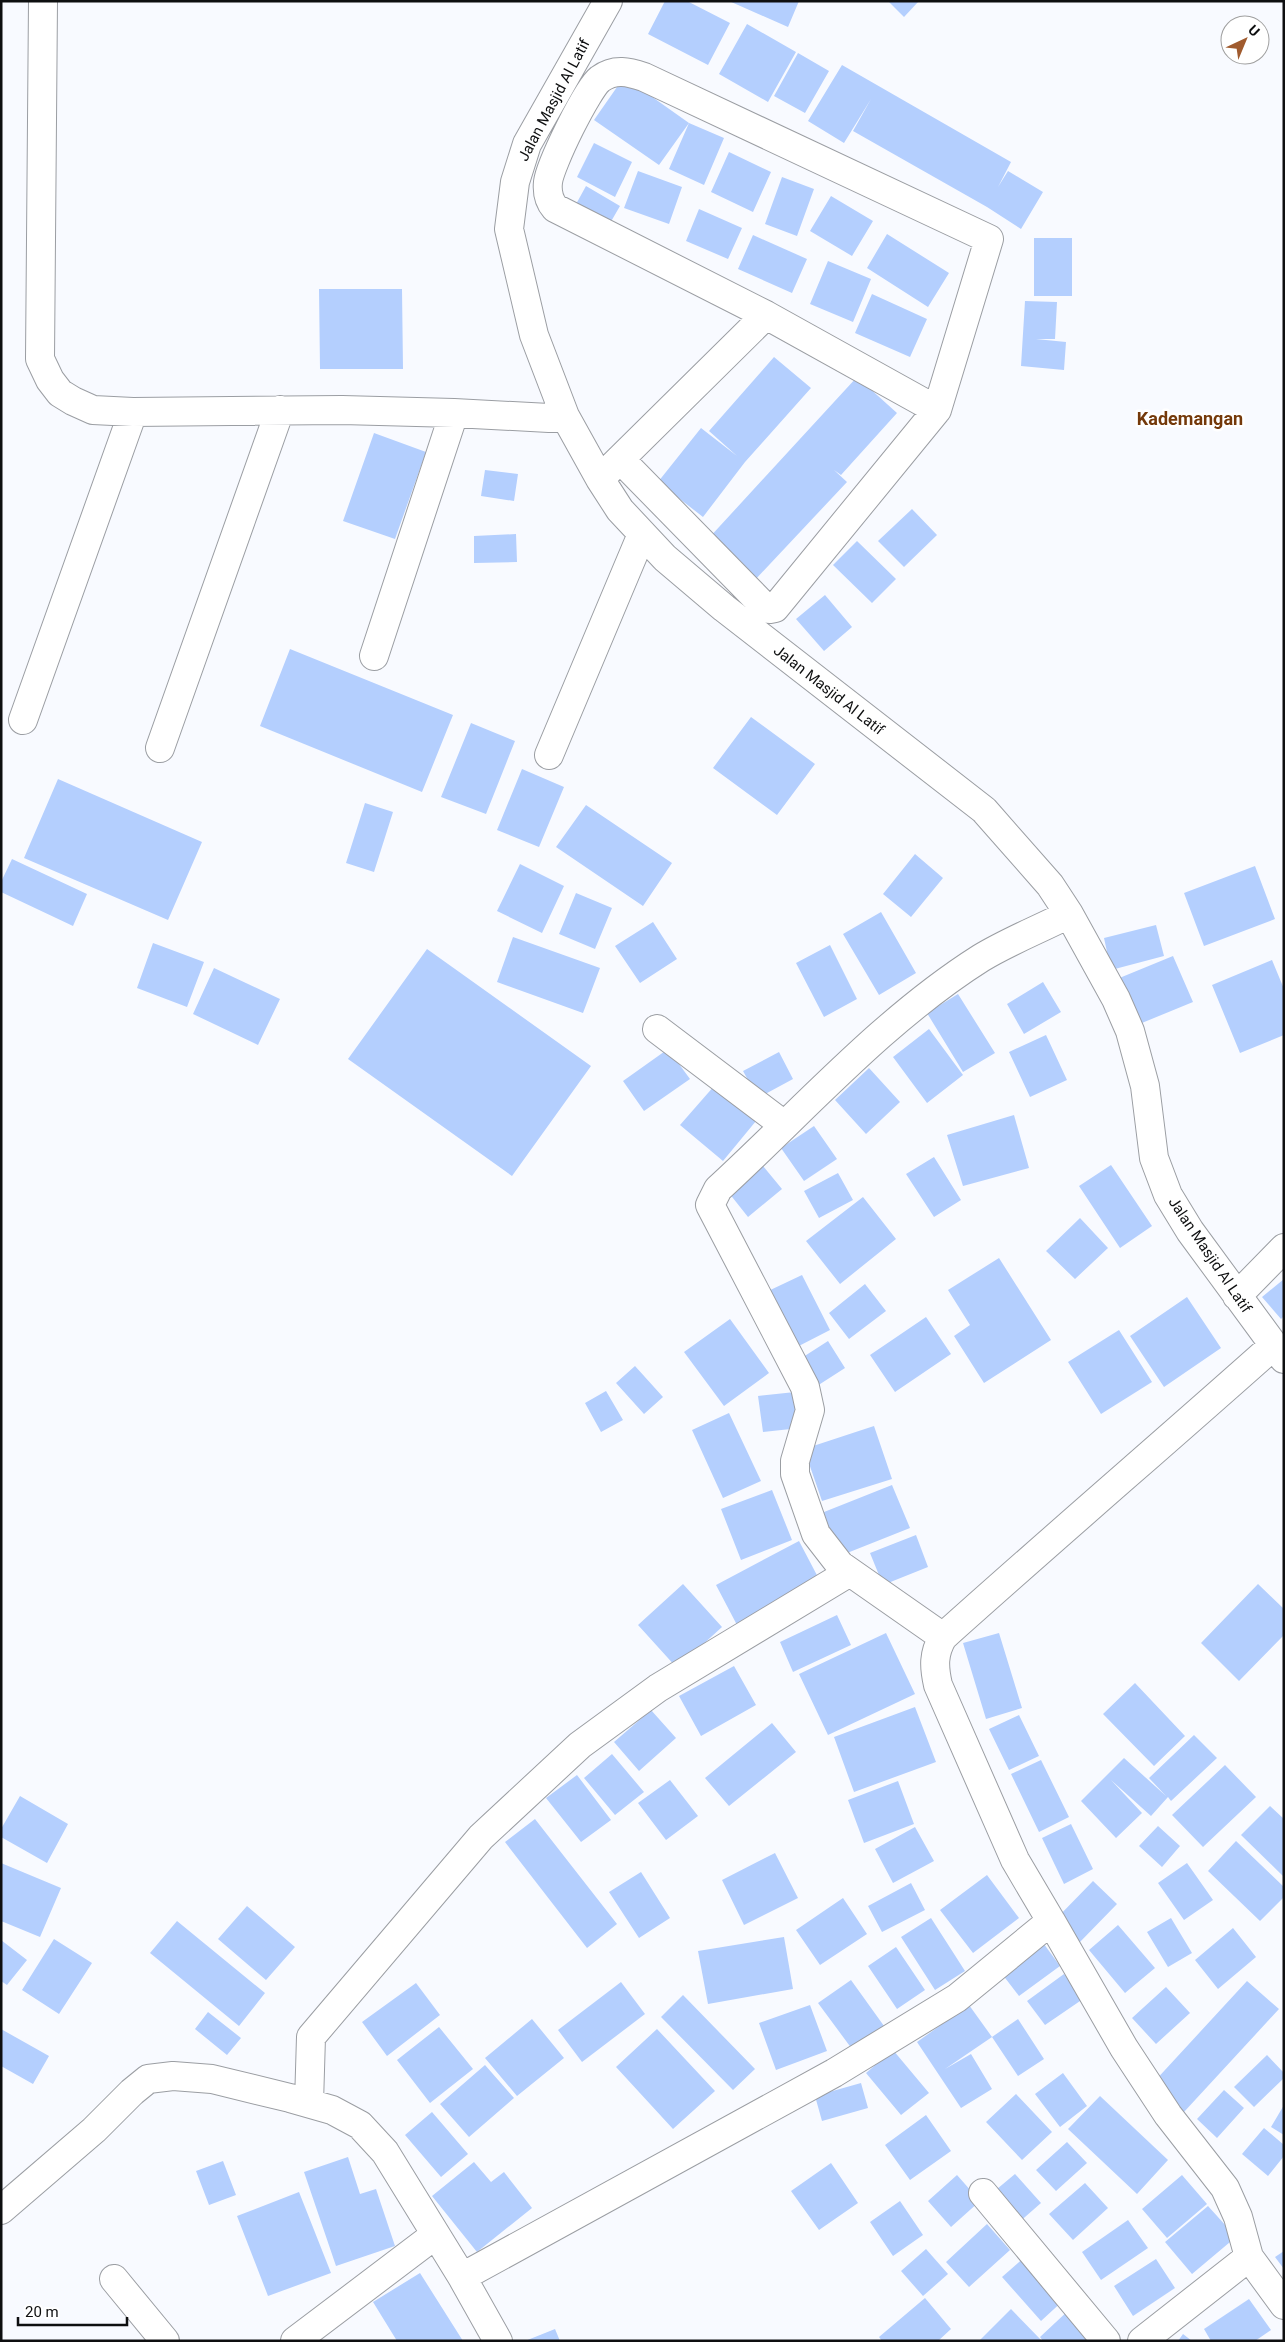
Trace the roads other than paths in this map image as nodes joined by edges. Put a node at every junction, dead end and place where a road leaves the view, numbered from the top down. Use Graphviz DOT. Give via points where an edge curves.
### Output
graph roads {
  1 [pos="43,1"];
  2 [pos="608,1"];
  3 [pos="766,315"];
  4 [pos="280,410"];
  5 [pos="937,410"];
  6 [pos="133,412"];
  7 [pos="454,413"];
  8 [pos="565,416"];
  9 [pos="620,459"];
  10 [pos="600,479"];
  11 [pos="642,534"];
  12 [pos="374,656"];
  13 [pos="23,720"];
  14 [pos="160,748"];
  15 [pos="549,755"];
  16 [pos="1070,914"];
  17 [pos="657,1030"];
  18 [pos="784,1125"];
  19 [pos="1284,1248"];
  20 [pos="1237,1296"];
  21 [pos="1278,1352"];
  22 [pos="850,1572"];
  23 [pos="943,1637"];
  24 [pos="1051,1921"];
  25 [pos="309,2103"];
  26 [pos="983,2193"];
  27 [pos="1,2210"];
  28 [pos="435,2235"];
  29 [pos="1249,2257"];
  30 [pos="462,2277"];
  31 [pos="114,2280"];
  32 [pos="1284,2305"];
  33 [pos="165,2341"];
  34 [pos="295,2341"];
  35 [pos="498,2341"];
  36 [pos="1106,2341"];
  37 [pos="1142,2341"];
  1 -- 6 [label="street" via="40,359 50,380 73,402 93,410"];
  2 -- 8 [label="street, Jalan Masjid Al Latif" via="527,144 511,203 509,228 534,335"];
  3 -- 5 [label="street"];
  3 -- 5 [label="street" via="560,212 552,204 548,191 550,171 586,99 601,78 620,71 644,77 989,240"];
  3 -- 9 [label="street"];
  4 -- 6 [label="street"];
  4 -- 7 [label="street"];
  4 -- 14 [label="street"];
  5 -- 9 [label="street" via="773,609 763,605"];
  6 -- 13 [label="street"];
  7 -- 8 [label="street"];
  7 -- 12 [label="street"];
  8 -- 10 [label="street, Jalan Masjid Al Latif"];
  9 -- 10 [label="street"];
  10 -- 11 [label="street, Jalan Masjid Al Latif" via="620,510"];
  11 -- 15 [label="street"];
  11 -- 16 [label="street, Jalan Masjid Al Latif" via="724,608 984,810 1050,884"];
  16 -- 18 [label="street" via="982,958 930,995"];
  16 -- 20 [label="street, Jalan Masjid Al Latif" via="1130,1031 1145,1086 1154,1158 1160,1178 1190,1231"];
  17 -- 18 [label="street"];
  18 -- 22 [label="street" via="718,1189 710,1205 805,1387 810,1410 795,1461 795,1474 816,1534 830,1555"];
  19 -- 20 [label="street"];
  20 -- 21 [label="street, Jalan Masjid Al Latif"];
  21 -- 23 [label="street"];
  22 -- 23 [label="street"];
  22 -- 25 [label="street" via="658,1688 580,1745 481,1837 312,2037"];
  23 -- 24 [label="street" via="934,1657 938,1685 1015,1860"];
  24 -- 29 [label="street" via="1124,2048 1168,2115 1225,2188 1238,2217"];
  24 -- 30 [label="street" via="957,1998 834,2073"];
  25 -- 27 [label="street" via="212,2079 173,2076 148,2079"];
  25 -- 28 [label="street" via="332,2110 360,2125 385,2152"];
  26 -- 36 [label="street"];
  28 -- 30 [label="street"];
  28 -- 34 [label="street"];
  29 -- 32 [label="street"];
  29 -- 37 [label="street"];
  30 -- 35 [label="street"];
  31 -- 33 [label="street"];
}
